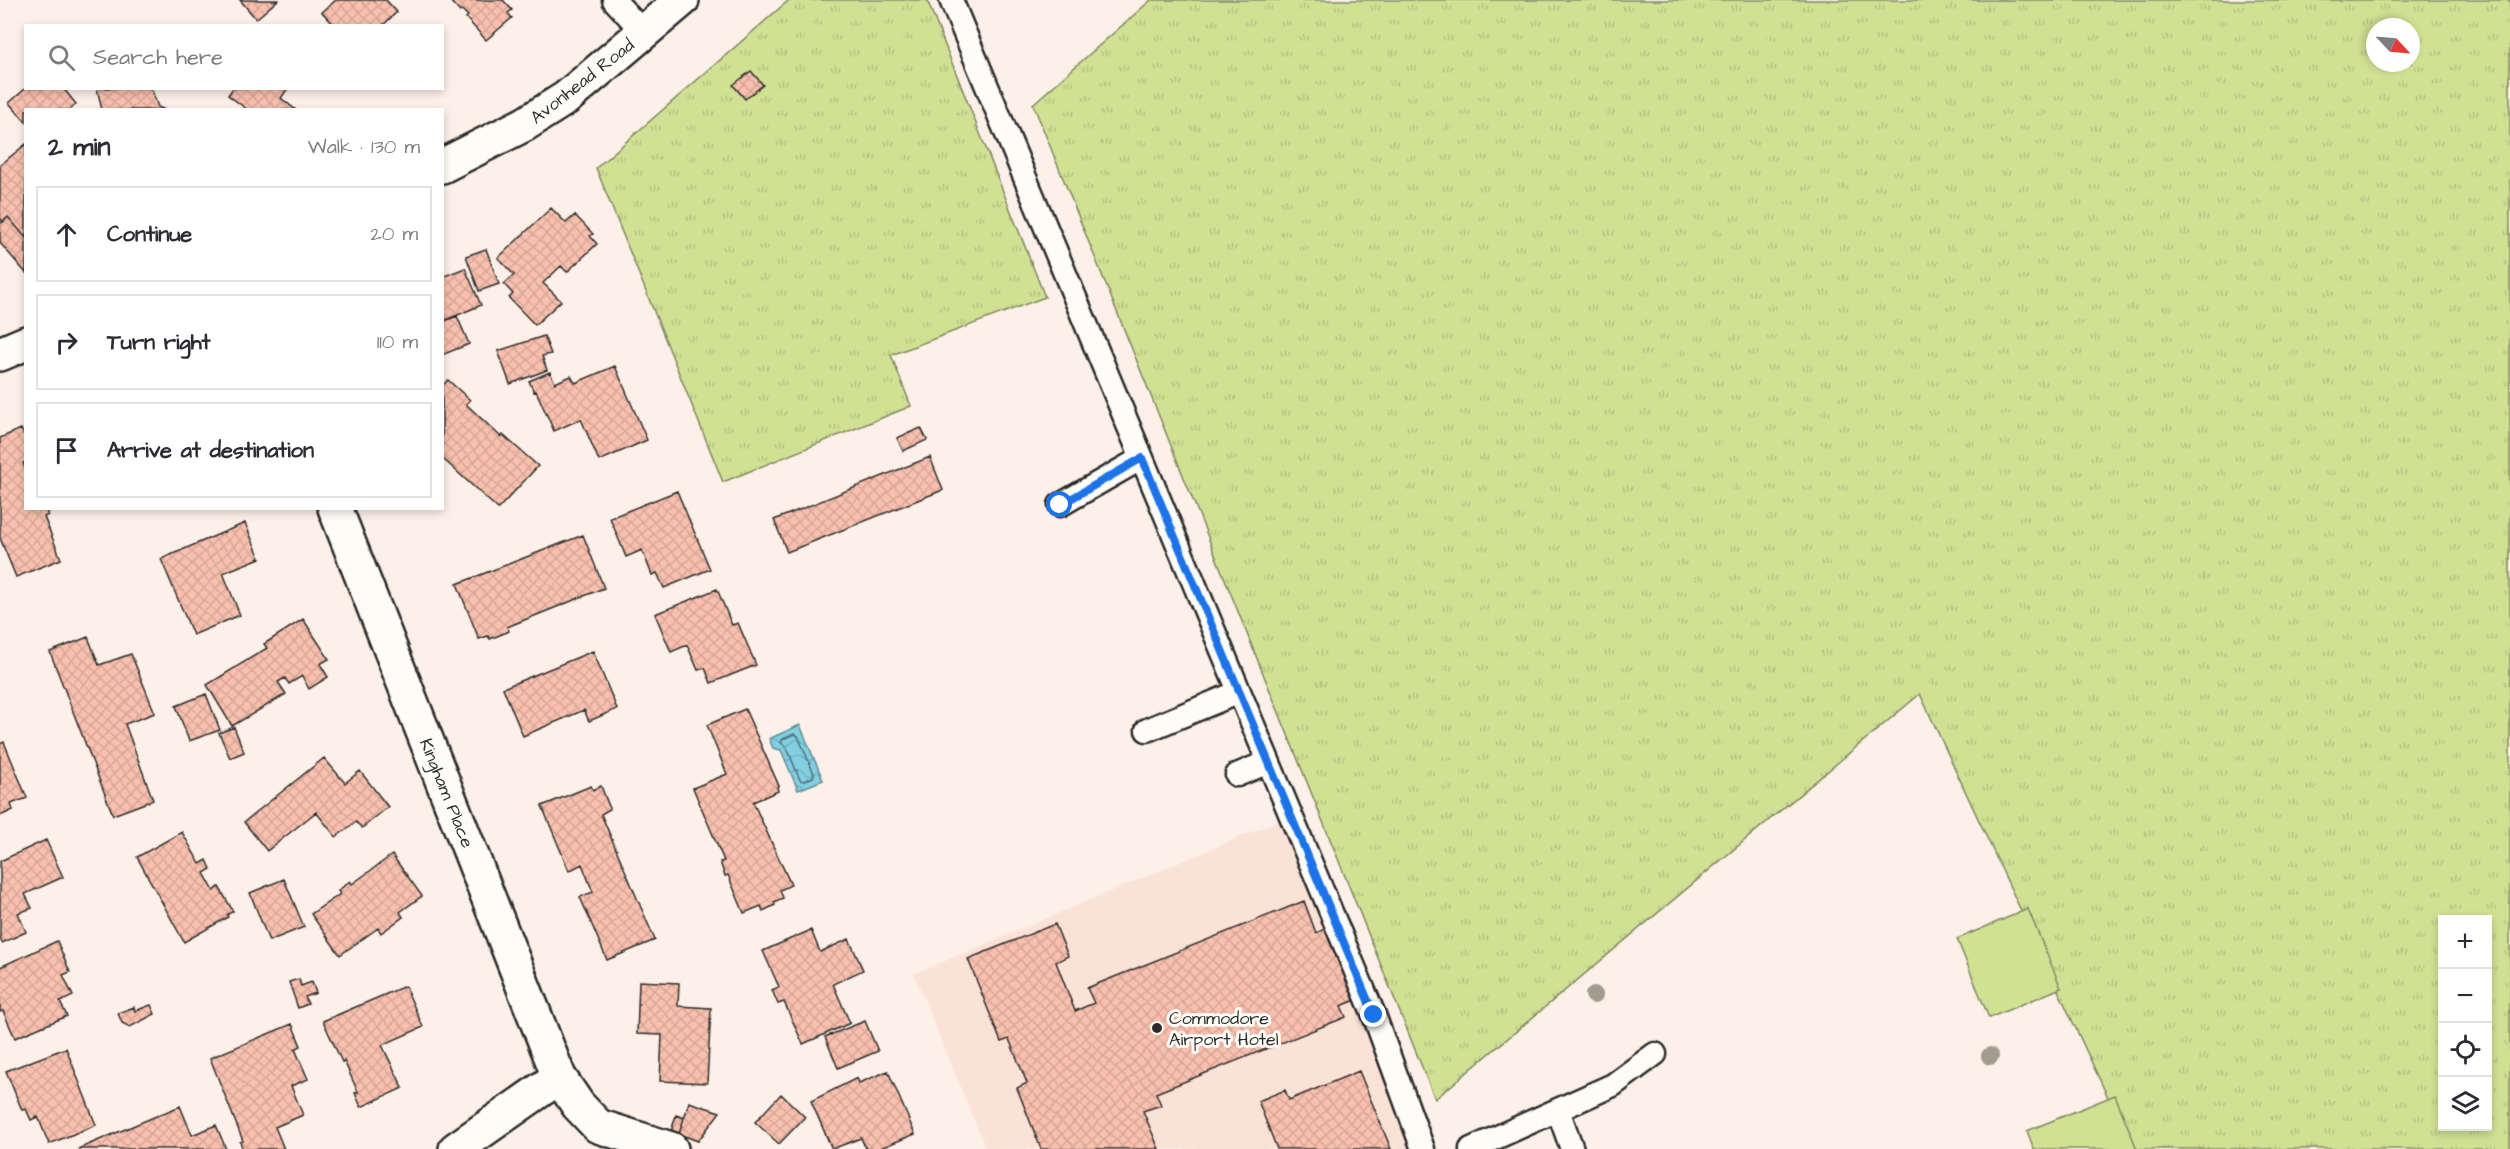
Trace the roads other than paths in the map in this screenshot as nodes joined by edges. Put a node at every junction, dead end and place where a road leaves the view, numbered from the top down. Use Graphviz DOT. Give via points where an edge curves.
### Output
graph roads {
  1 [pos="614,0"];
  2 [pos="682,0"];
  3 [pos="951,0"];
  4 [pos="644,33"];
  5 [pos="444,165"];
  6 [pos="24,344"];
  7 [pos="0,354"];
  8 [pos="1142,458"];
  9 [pos="1060,505"];
  10 [pos="336,510"];
  11 [pos="1239,692"];
  12 [pos="1147,730"];
  13 [pos="1268,762"];
  14 [pos="1237,775"];
  15 [pos="1655,1054"];
  16 [pos="560,1077"];
  17 [pos="1558,1110"];
  18 [pos="456,1149"];
  19 [pos="671,1149"];
  20 [pos="1423,1149"];
  21 [pos="1471,1149"];
  22 [pos="1572,1149"];
  1 -- 4 [label="lane"];
  2 -- 4 [label="street, Avonhead Road"];
  3 -- 8 [label="lane"];
  4 -- 5 [label="street, Avonhead Road" via="566,98 525,124"];
  6 -- 7 [label="street"];
  8 -- 9 [label="lane"];
  8 -- 11 [label="lane"];
  10 -- 16 [label="street, Kingham Place"];
  11 -- 12 [label="lane"];
  11 -- 13 [label="lane"];
  13 -- 14 [label="lane"];
  13 -- 20 [label="lane" via="1374,1015"];
  15 -- 17 [label="lane" via="1613,1085"];
  16 -- 18 [label="street"];
  16 -- 19 [label="street, Kingham Place" via="598,1126"];
  17 -- 21 [label="lane"];
  17 -- 22 [label="lane"];
}
